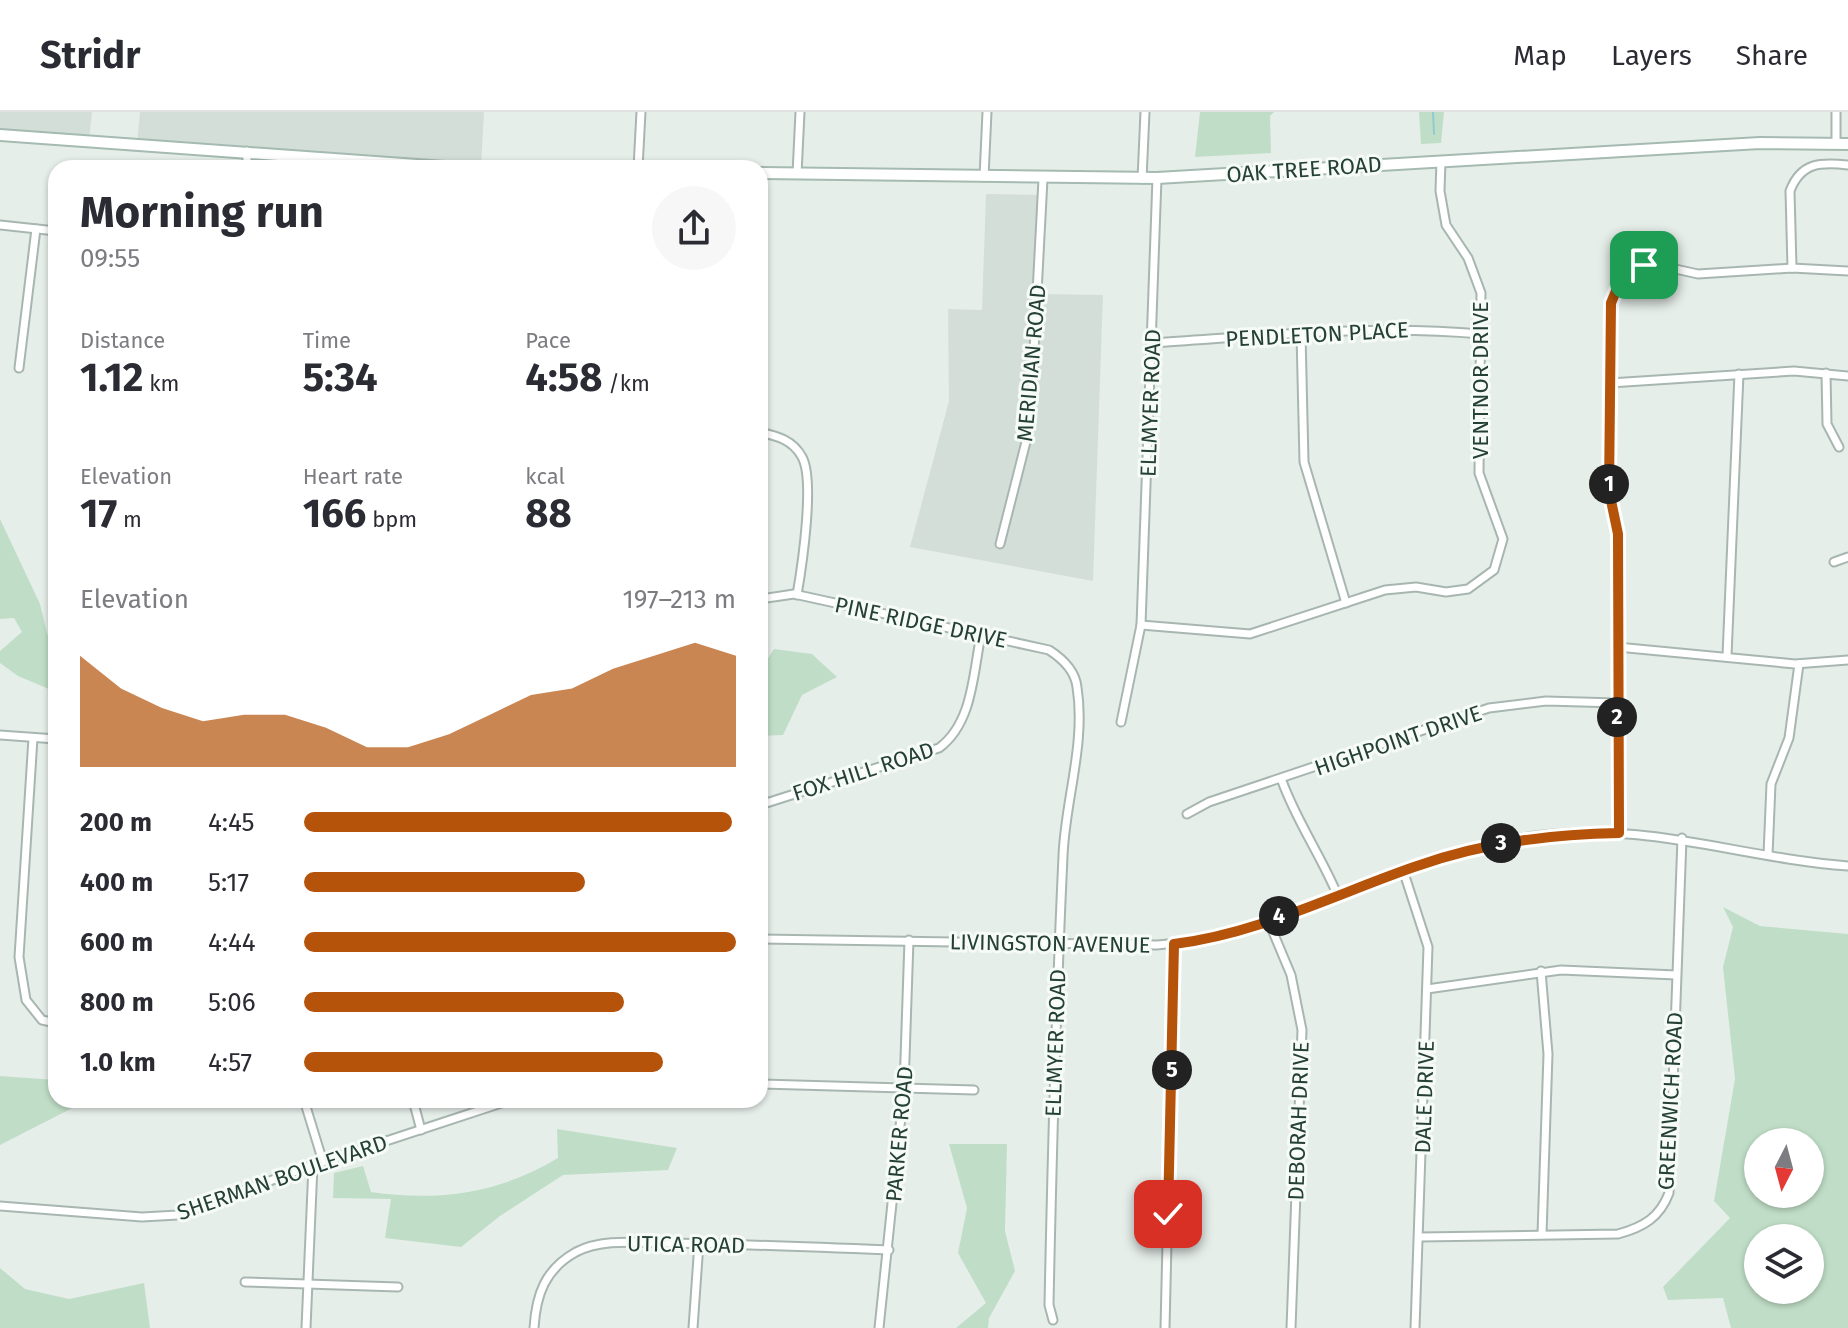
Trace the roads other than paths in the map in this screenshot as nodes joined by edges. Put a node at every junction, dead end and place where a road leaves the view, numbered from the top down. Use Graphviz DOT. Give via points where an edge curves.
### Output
graph roads {
  1 [pos="641,112"];
  2 [pos="800,112"];
  3 [pos="987,112"];
  4 [pos="1145,112"];
  5 [pos="1836,112"];
  6 [pos="0,135"];
  7 [pos="1842,143"];
  8 [pos="247,151"];
  9 [pos="247,160"];
  10 [pos="359,160"];
  11 [pos="638,160"];
  12 [pos="1441,161"];
  13 [pos="1848,165"];
  14 [pos="768,173"];
  15 [pos="797,174"];
  16 [pos="984,177"];
  17 [pos="1157,178"];
  18 [pos="1043,179"];
  19 [pos="1142,179"];
  20 [pos="0,225"];
  21 [pos="36,229"];
  22 [pos="48,230"];
  23 [pos="1792,268"];
  24 [pos="1848,271"];
  25 [pos="1301,334"];
  26 [pos="1481,334"];
  27 [pos="1152,343"];
  28 [pos="19,368"];
  29 [pos="1826,373"];
  30 [pos="1739,374"];
  31 [pos="1848,376"];
  32 [pos="1610,383"];
  33 [pos="768,435"];
  34 [pos="1839,447"];
  35 [pos="1000,544"];
  36 [pos="1848,557"];
  37 [pos="1834,562"];
  38 [pos="797,595"];
  39 [pos="768,598"];
  40 [pos="1346,603"];
  41 [pos="1141,625"];
  42 [pos="981,635"];
  43 [pos="1617,647"];
  44 [pos="1727,656"];
  45 [pos="1848,660"];
  46 [pos="1799,664"];
  47 [pos="1073,673"];
  48 [pos="1617,703"];
  49 [pos="1121,722"];
  50 [pos="0,735"];
  51 [pos="33,738"];
  52 [pos="48,739"];
  53 [pos="1282,781"];
  54 [pos="768,802"];
  55 [pos="1187,814"];
  56 [pos="1619,833"];
  57 [pos="1682,838"];
  58 [pos="1768,855"];
  59 [pos="1848,866"];
  60 [pos="1403,870"];
  61 [pos="1337,894"];
  62 [pos="1268,920"];
  63 [pos="768,939"];
  64 [pos="909,940"];
  65 [pos="1059,943"];
  66 [pos="1174,944"];
  67 [pos="1541,971"];
  68 [pos="1676,975"];
  69 [pos="1427,989"];
  70 [pos="48,1021"];
  71 [pos="768,1084"];
  72 [pos="904,1088"];
  73 [pos="974,1090"];
  74 [pos="306,1108"];
  75 [pos="415,1108"];
  76 [pos="487,1108"];
  77 [pos="421,1130"];
  78 [pos="323,1162"];
  79 [pos="313,1165"];
  80 [pos="0,1206"];
  81 [pos="1542,1234"];
  82 [pos="1419,1237"];
  83 [pos="699,1243"];
  84 [pos="889,1250"];
  85 [pos="245,1282"];
  86 [pos="308,1283"];
  87 [pos="398,1287"];
  88 [pos="1053,1320"];
  89 [pos="306,1328"];
  90 [pos="534,1328"];
  91 [pos="693,1328"];
  92 [pos="879,1328"];
  93 [pos="1165,1328"];
  94 [pos="1291,1328"];
  95 [pos="1415,1328"];
  1 -- 11 [label="street"];
  2 -- 15 [label="street"];
  3 -- 16 [label="street"];
  4 -- 19 [label="street"];
  5 -- 7 [label="street"];
  6 -- 8 [label="main road"];
  7 -- 12 [label="main road, OAK TREE ROAD"];
  8 -- 9 [label="street"];
  8 -- 10 [label="main road"];
  12 -- 17 [label="main road, OAK TREE ROAD"];
  12 -- 26 [label="street, VENTNOR DRIVE" via="1442,211 1478,278"];
  13 -- 23 [label="street" via="1817,163 1794,180"];
  14 -- 15 [label="main road, OAK TREE ROAD"];
  15 -- 16 [label="main road, OAK TREE ROAD"];
  16 -- 18 [label="main road, OAK TREE ROAD"];
  17 -- 19 [label="main road, OAK TREE ROAD"];
  17 -- 27 [label="street, ELLMYER ROAD"];
  18 -- 19 [label="main road, OAK TREE ROAD"];
  18 -- 35 [label="street, MERIDIAN ROAD" via="1030,426"];
  20 -- 21 [label="street"];
  21 -- 22 [label="street"];
  21 -- 28 [label="street"];
  23 -- 24 [label="street"];
  23 -- 32 [label="street" via="1698,274 1662,265 1635,268 1613,294"];
  25 -- 26 [label="street, PENDLETON PLACE" via="1423,329"];
  25 -- 27 [label="street, PENDLETON PLACE"];
  25 -- 40 [label="street" via="1304,462"];
  26 -- 40 [label="street, VENTNOR DRIVE" via="1478,460 1501,526 1499,560 1487,578 1468,589 1395,588"];
  27 -- 41 [label="street, ELLMYER ROAD"];
  29 -- 30 [label="street"];
  29 -- 31 [label="street"];
  29 -- 34 [label="street" via="1827,424"];
  30 -- 32 [label="street"];
  30 -- 44 [label="street"];
  32 -- 43 [label="street"];
  33 -- 38 [label="street" via="790,442 807,467"];
  36 -- 37 [label="street"];
  38 -- 39 [label="street, PINE RIDGE DRIVE"];
  38 -- 42 [label="street, PINE RIDGE DRIVE"];
  40 -- 41 [label="street, VENTNOR DRIVE" via="1250,634"];
  41 -- 49 [label="street, ELLMYER ROAD"];
  42 -- 47 [label="street, PINE RIDGE DRIVE" via="1049,650"];
  42 -- 54 [label="street, FOX HILL ROAD" via="966,711 951,739 939,748"];
  43 -- 44 [label="street"];
  43 -- 48 [label="street"];
  44 -- 46 [label="street"];
  45 -- 46 [label="street"];
  46 -- 58 [label="street" via="1789,738 1771,784"];
  47 -- 65 [label="street, ELLMYER ROAD" via="1077,746 1063,846"];
  48 -- 53 [label="street, HIGHPOINT DRIVE" via="1546,701 1489,708"];
  48 -- 56 [label="street"];
  50 -- 51 [label="street"];
  51 -- 52 [label="street"];
  51 -- 70 [label="street" via="19,957 26,1000"];
  53 -- 55 [label="street, HIGHPOINT DRIVE" via="1209,802"];
  53 -- 61 [label="street" via="1296,819 1321,856"];
  56 -- 57 [label="street, LIVINGSTON AVENUE"];
  56 -- 60 [label="street, LIVINGSTON AVENUE" via="1536,836"];
  57 -- 58 [label="street, LIVINGSTON AVENUE"];
  57 -- 68 [label="street, GREENWICH ROAD"];
  58 -- 59 [label="street, LIVINGSTON AVENUE"];
  60 -- 61 [label="street, LIVINGSTON AVENUE"];
  60 -- 69 [label="street, DALE DRIVE" via="1426,932"];
  61 -- 62 [label="street, LIVINGSTON AVENUE"];
  62 -- 66 [label="street, LIVINGSTON AVENUE"];
  62 -- 94 [label="street, DEBORAH DRIVE" via="1291,975 1302,1030"];
  63 -- 64 [label="street, LIVINGSTON AVENUE"];
  64 -- 65 [label="street, LIVINGSTON AVENUE"];
  64 -- 72 [label="street, PARKER ROAD"];
  65 -- 66 [label="street, LIVINGSTON AVENUE"];
  65 -- 88 [label="street, ELLMYER ROAD" via="1049,1290"];
  66 -- 93 [label="street"];
  67 -- 68 [label="street"];
  67 -- 69 [label="street"];
  67 -- 81 [label="street" via="1548,1054"];
  68 -- 81 [label="street, GREENWICH ROAD" via="1669,1193 1663,1209 1645,1224 1618,1234"];
  69 -- 82 [label="street, DALE DRIVE"];
  71 -- 72 [label="street"];
  72 -- 73 [label="street"];
  72 -- 84 [label="street, PARKER ROAD"];
  74 -- 78 [label="street"];
  75 -- 77 [label="street"];
  76 -- 77 [label="street, SHERMAN BOULEVARD"];
  77 -- 78 [label="street, SHERMAN BOULEVARD"];
  78 -- 79 [label="street, SHERMAN BOULEVARD"];
  79 -- 80 [label="street, SHERMAN BOULEVARD" via="168,1217"];
  79 -- 86 [label="street"];
  81 -- 82 [label="street, GREENWICH ROAD"];
  82 -- 95 [label="street, DALE DRIVE"];
  83 -- 84 [label="street, UTICA ROAD"];
  83 -- 90 [label="street, UTICA ROAD" via="607,1243 575,1253 543,1283"];
  83 -- 91 [label="street"];
  84 -- 92 [label="street, PARKER ROAD"];
  85 -- 86 [label="street"];
  86 -- 87 [label="street"];
  86 -- 89 [label="street"];
}
